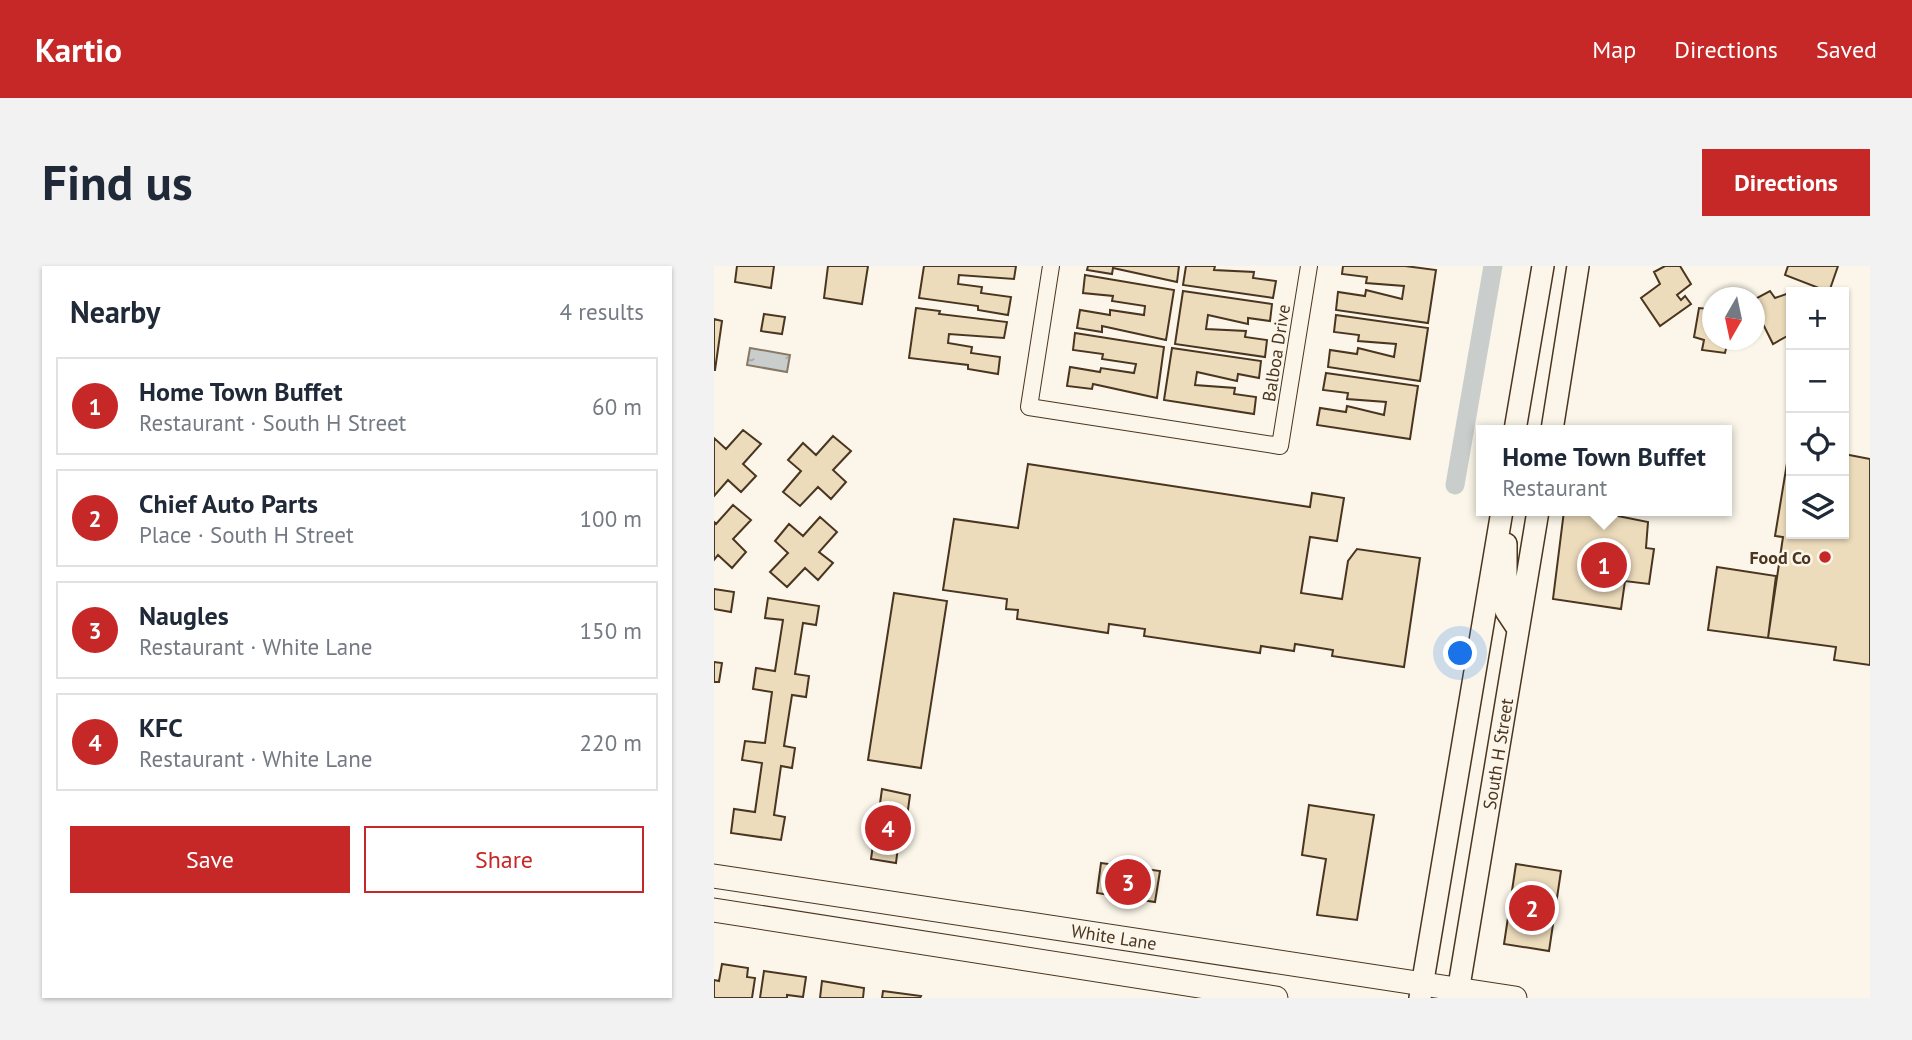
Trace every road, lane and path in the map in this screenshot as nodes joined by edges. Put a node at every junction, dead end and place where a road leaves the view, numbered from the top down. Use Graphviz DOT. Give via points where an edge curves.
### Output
graph roads {
  1 [pos="1051,266"];
  2 [pos="1309,266"];
  3 [pos="1543,266"];
  4 [pos="1578,266"];
  5 [pos="1516,425"];
  6 [pos="1553,425"];
  7 [pos="1503,516"];
  8 [pos="1504,516"];
  9 [pos="1537,516"];
  10 [pos="1518,629"];
  11 [pos="714,876"];
  12 [pos="921,908"];
  13 [pos="714,910"];
  14 [pos="737,913"];
  15 [pos="1421,991"];
  16 [pos="1458,993"];
  17 [pos="1276,998"];
  18 [pos="1515,998"];
  1 -- 2 [label="street, Balboa Drive" via="1029,407 1280,446"];
  3 -- 5 [label="street"];
  4 -- 6 [label="street"];
  7 -- 15 [label="street, South H Street"];
  8 -- 10 [label="street" via="1506,611"];
  9 -- 10 [label="street, South H Street"];
  10 -- 16 [label="street, South H Street"];
  11 -- 12 [label="main road, White Lane"];
  12 -- 14 [label="main road" via="893,924"];
  12 -- 15 [label="main road, White Lane"];
  13 -- 14 [label="main road, White Lane"];
  14 -- 17 [label="main road, White Lane"];
  15 -- 16 [label="main road, White Lane"];
  16 -- 18 [label="main road, White Lane"];
}
